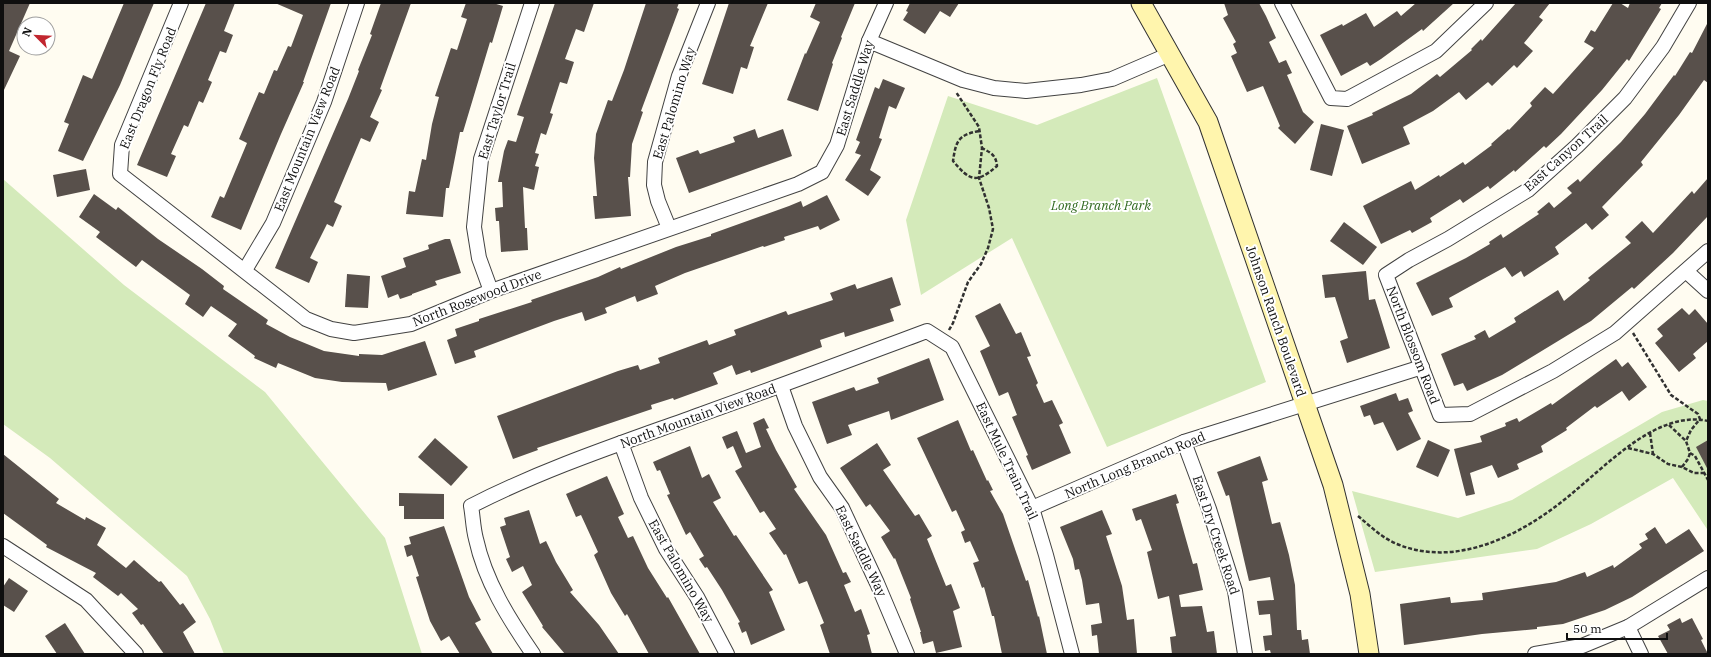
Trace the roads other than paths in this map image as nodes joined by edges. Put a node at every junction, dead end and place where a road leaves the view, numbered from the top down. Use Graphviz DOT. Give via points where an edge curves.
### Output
graph roads {
  1 [pos="181,3"];
  2 [pos="357,3"];
  3 [pos="532,3"];
  4 [pos="708,3"];
  5 [pos="886,3"];
  6 [pos="1141,3"];
  7 [pos="1282,3"];
  8 [pos="1486,3"];
  9 [pos="1689,3"];
  10 [pos="869,41"];
  11 [pos="1170,54"];
  12 [pos="822,172"];
  13 [pos="120,174"];
  14 [pos="669,228"];
  15 [pos="1708,251"];
  16 [pos="245,270"];
  17 [pos="1686,272"];
  18 [pos="1386,275"];
  19 [pos="491,291"];
  20 [pos="1708,291"];
  21 [pos="927,331"];
  22 [pos="1422,367"];
  23 [pos="781,386"];
  24 [pos="1306,404"];
  25 [pos="1184,442"];
  26 [pos="620,443"];
  27 [pos="1032,508"];
  28 [pos="3,546"];
  29 [pos="1708,578"];
  30 [pos="1628,627"];
  31 [pos="132,652"];
  32 [pos="534,654"];
  33 [pos="727,654"];
  34 [pos="907,654"];
  35 [pos="1072,654"];
  36 [pos="1245,654"];
  37 [pos="1369,654"];
  38 [pos="1534,654"];
  39 [pos="1641,654"];
  1 -- 13 [label="street, East Dragon Fly Road" via="122,145"];
  2 -- 16 [label="street, East Mountain View Road" via="324,102 273,222"];
  3 -- 19 [label="street, East Taylor Trail" via="481,159 474,227 479,258"];
  4 -- 14 [label="street, East Palomino Way" via="679,76 655,162 654,185"];
  5 -- 10 [label="street, East Saddle Way"];
  6 -- 11 [label="street, Johnson Ranch Boulevard"];
  7 -- 8 [label="street" via="1331,98 1347,99 1436,51"];
  9 -- 18 [label="street, East Canyon Trail" via="1663,48 1625,98 1528,190"];
  10 -- 11 [label="street" via="959,78 994,88 1026,91 1112,79"];
  10 -- 12 [label="street, East Saddle Way" via="837,145"];
  11 -- 24 [label="street, Johnson Ranch Boulevard" via="1208,122"];
  12 -- 14 [label="street, North Rosewood Drive" via="798,184"];
  13 -- 16 [label="street, North Rosewood Drive"];
  14 -- 19 [label="street, North Rosewood Drive"];
  15 -- 17 [label="street"];
  16 -- 19 [label="street, North Rosewood Drive" via="306,319 331,329 354,333 411,324"];
  17 -- 20 [label="street"];
  17 -- 22 [label="street, North Blossom Road" via="1615,333 1554,371 1470,414 1440,415"];
  18 -- 22 [label="street, North Blossom Road"];
  21 -- 23 [label="street, North Mountain View Road"];
  21 -- 27 [label="street, East Mule Train Trail" via="952,347"];
  22 -- 24 [label="street, North Long Branch Road"];
  23 -- 26 [label="street, North Mountain View Road"];
  23 -- 34 [label="street, East Saddle Way" via="795,426 820,477 842,508"];
  24 -- 25 [label="street, North Long Branch Road"];
  24 -- 37 [label="street, Johnson Ranch Boulevard" via="1333,485 1360,594"];
  25 -- 27 [label="street, North Long Branch Road"];
  25 -- 36 [label="street, East Dry Creek Road" via="1235,591"];
  26 -- 32 [label="street, North Mountain View Road" via="500,491 471,506 476,540 493,588"];
  26 -- 33 [label="street, East Palomino Way" via="666,550 697,597"];
  27 -- 35 [label="street, East Mule Train Trail"];
  28 -- 31 [label="street" via="86,600"];
  29 -- 30 [label="street"];
  30 -- 38 [label="street" via="1582,646"];
  30 -- 39 [label="street"];
}
